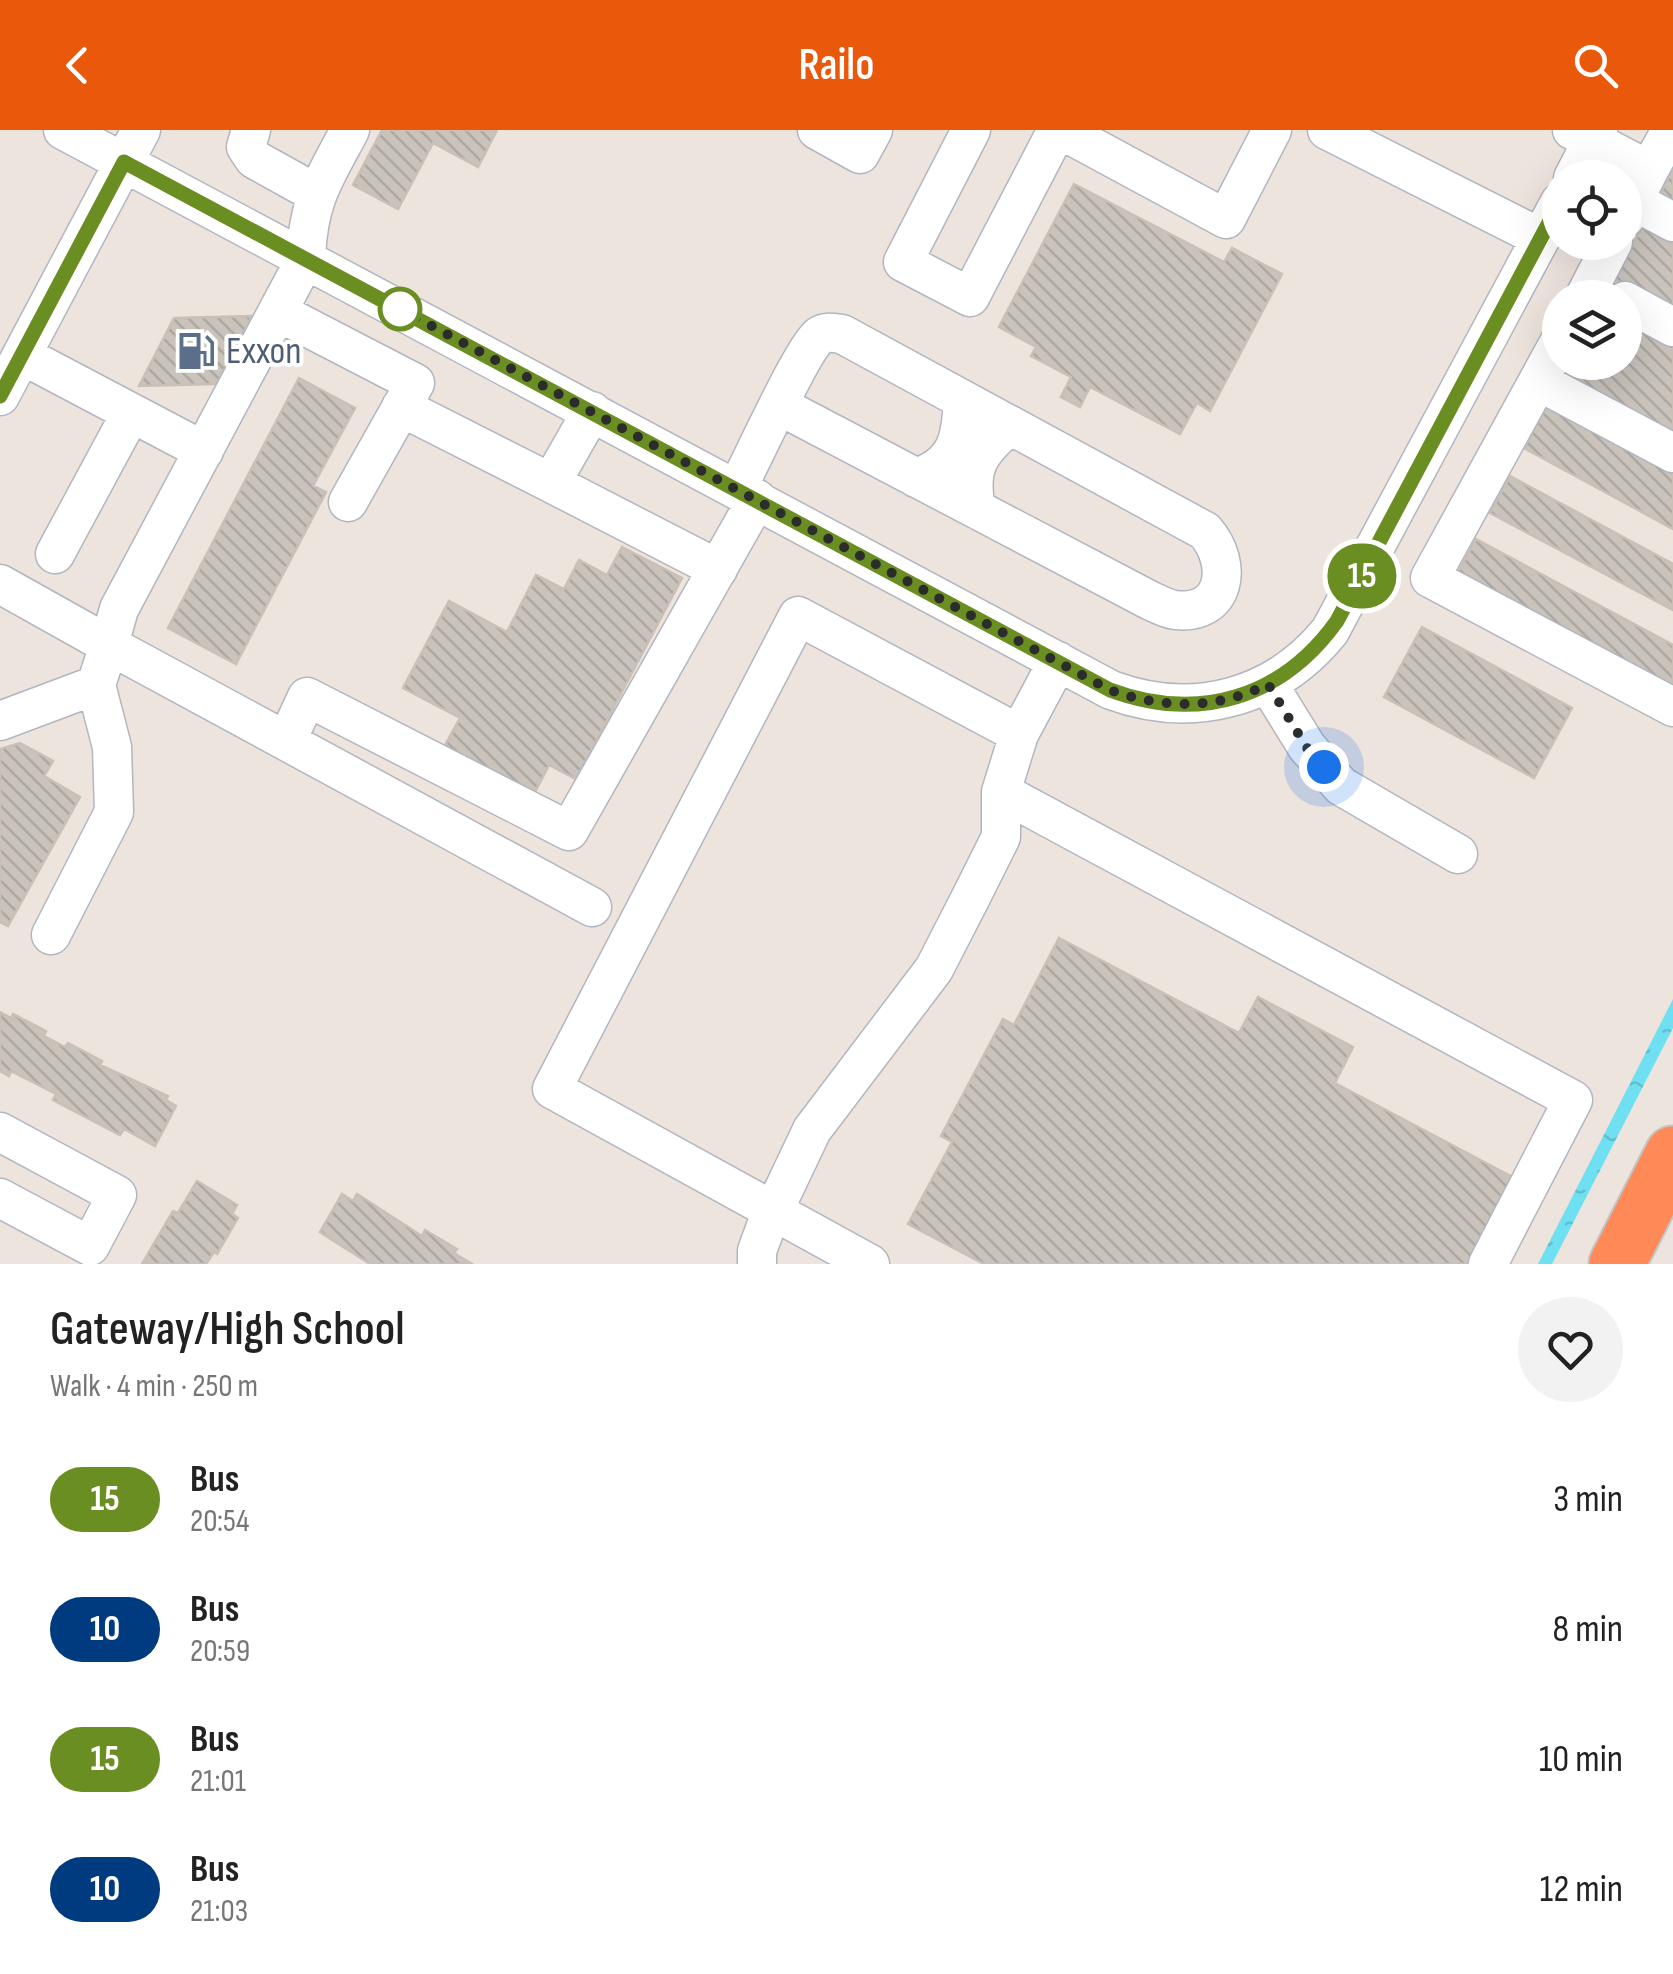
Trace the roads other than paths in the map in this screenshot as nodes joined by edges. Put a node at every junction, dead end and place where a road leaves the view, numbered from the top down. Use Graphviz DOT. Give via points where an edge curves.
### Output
graph roads {
  1 [pos="62,130"];
  2 [pos="252,130"];
  3 [pos="350,130"];
  4 [pos="817,130"];
  5 [pos="873,130"];
  6 [pos="971,130"];
  7 [pos="1059,130"];
  8 [pos="1272,130"];
  9 [pos="1327,130"];
  10 [pos="1671,130"];
  11 [pos="1588,134"];
  12 [pos="132,146"];
  13 [pos="1579,160"];
  14 [pos="1608,160"];
  15 [pos="1642,186"];
  16 [pos="317,194"];
  17 [pos="1642,201"];
  18 [pos="1673,222"];
  19 [pos="1541,238"];
  20 [pos="306,258"];
  21 [pos="1642,310"];
  22 [pos="278,312"];
  23 [pos="1673,326"];
  24 [pos="22,354"];
  25 [pos="1542,374"];
  26 [pos="1538,381"];
  27 [pos="0,396"];
  28 [pos="963,400"];
  29 [pos="780,406"];
  30 [pos="401,408"];
  31 [pos="592,411"];
  32 [pos="131,412"];
  33 [pos="1010,426"];
  34 [pos="204,451"];
  35 [pos="1673,453"];
  36 [pos="916,478"];
  37 [pos="551,483"];
  38 [pos="747,494"];
  39 [pos="348,502"];
  40 [pos="976,509"];
  41 [pos="54,554"];
  42 [pos="718,569"];
  43 [pos="0,584"];
  44 [pos="109,645"];
  45 [pos="1058,662"];
  46 [pos="96,685"];
  47 [pos="1259,688"];
  48 [pos="1673,708"];
  49 [pos="0,722"];
  50 [pos="1020,734"];
  51 [pos="286,740"];
  52 [pos="1001,792"];
  53 [pos="1458,854"];
  54 [pos="592,907"];
  55 [pos="52,934"];
  56 [pos="0,1132"];
  57 [pos="1673,1154"];
  58 [pos="0,1198"];
  59 [pos="773,1213"];
  60 [pos="86,1255"];
  61 [pos="756,1264"];
  62 [pos="870,1264"];
  63 [pos="1488,1264"];
  64 [pos="1617,1264"];
  1 -- 12 [label="street"];
  2 -- 16 [label="street" via="246,147 254,159"];
  3 -- 16 [label="street"];
  4 -- 5 [label="street" via="860,154"];
  6 -- 7 [label="street" via="903,262 970,298"];
  7 -- 8 [label="street" via="1226,219"];
  9 -- 19 [label="street"];
  10 -- 15 [label="street"];
  11 -- 13 [label="street"];
  11 -- 14 [label="street"];
  12 -- 20 [label="street"];
  12 -- 24 [label="street"];
  16 -- 20 [label="street"];
  17 -- 18 [label="street"];
  19 -- 47 [label="street" via="1337,621 1313,651"];
  20 -- 22 [label="street"];
  20 -- 31 [label="street"];
  21 -- 23 [label="street"];
  22 -- 30 [label="street" via="415,384"];
  22 -- 34 [label="street"];
  24 -- 27 [label="street"];
  24 -- 32 [label="street"];
  25 -- 26 [label="street"];
  26 -- 35 [label="street"];
  26 -- 48 [label="street" via="1430,578"];
  28 -- 29 [label="street" via="829,332 810,346"];
  28 -- 33 [label="street"];
  28 -- 36 [label="street" via="954,452"];
  29 -- 36 [label="street"];
  29 -- 38 [label="street"];
  30 -- 37 [label="street"];
  30 -- 39 [label="street"];
  31 -- 37 [label="street"];
  31 -- 38 [label="street"];
  32 -- 34 [label="street"];
  32 -- 41 [label="street"];
  33 -- 40 [label="street" via="981,454 973,472"];
  33 -- 40 [label="street" via="1205,531 1219,547 1222,584 1212,599 1175,610"];
  34 -- 44 [label="street" via="119,609"];
  36 -- 40 [label="street"];
  37 -- 42 [label="street"];
  38 -- 42 [label="street"];
  38 -- 45 [label="street"];
  42 -- 51 [label="street" via="569,831 307,696"];
  43 -- 44 [label="street"];
  44 -- 46 [label="street"];
  44 -- 51 [label="street"];
  45 -- 47 [label="street" via="1110,690 1160,703 1212,703"];
  45 -- 50 [label="street"];
  46 -- 49 [label="street"];
  46 -- 55 [label="street" via="112,747 114,812"];
  47 -- 53 [label="street" via="1340,786"];
  50 -- 52 [label="street"];
  50 -- 59 [label="street" via="798,616 552,1089"];
  51 -- 54 [label="street"];
  52 -- 59 [label="street" via="1001,837 934,968 812,1130"];
  52 -- 63 [label="street" via="1573,1100"];
  56 -- 60 [label="street" via="117,1195"];
  57 -- 64 [label="highway"];
  58 -- 60 [label="street"];
  59 -- 61 [label="street"];
  59 -- 62 [label="street"];
}
